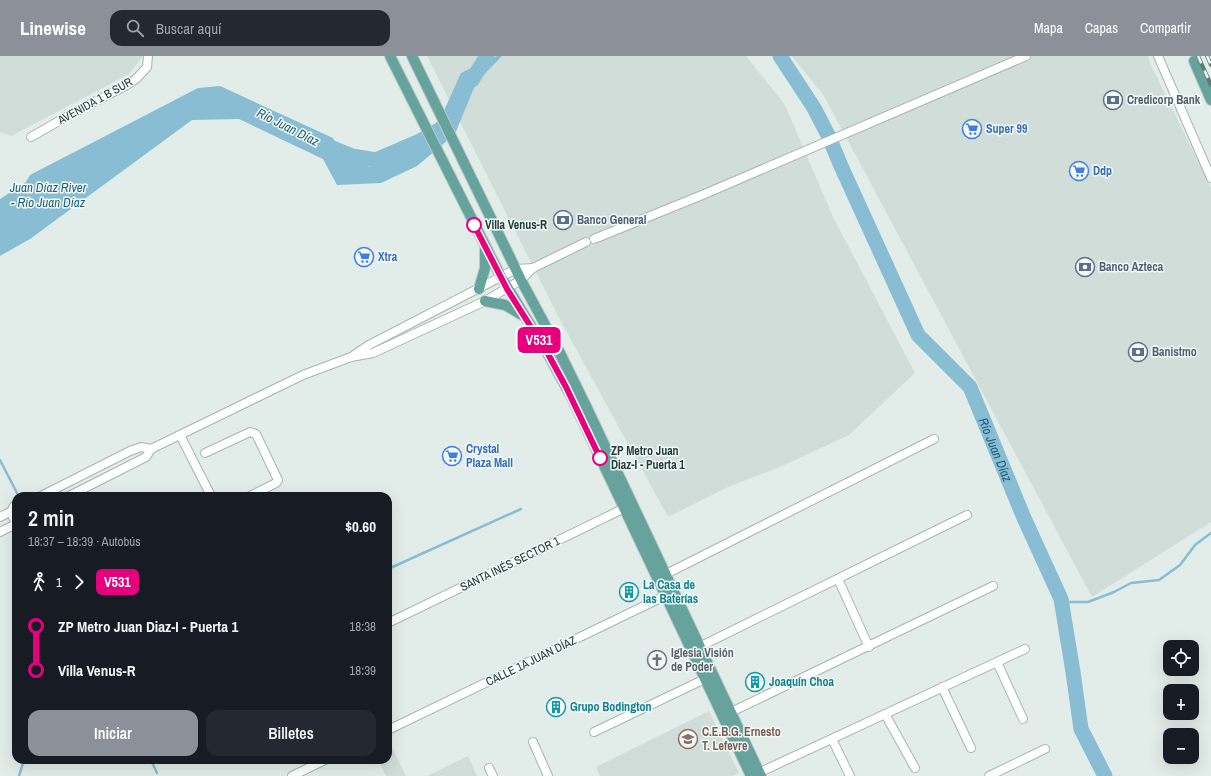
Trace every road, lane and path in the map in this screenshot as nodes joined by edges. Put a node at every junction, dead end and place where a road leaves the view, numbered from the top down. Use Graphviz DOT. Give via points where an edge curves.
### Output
graph roads {
  1 [pos="148,56"];
  2 [pos="390,56"];
  3 [pos="412,56"];
  4 [pos="1026,56"];
  5 [pos="1158,56"];
  6 [pos="1194,61"];
  7 [pos="1211,100"];
  8 [pos="31,137"];
  9 [pos="1211,178"];
  10 [pos="485,248"];
  11 [pos="533,268"];
  12 [pos="516,269"];
  13 [pos="501,278"];
  14 [pos="521,280"];
  15 [pos="479,289"];
  16 [pos="507,289"];
  17 [pos="485,301"];
  18 [pos="523,316"];
  19 [pos="351,357"];
  20 [pos="180,435"];
  21 [pos="934,439"];
  22 [pos="151,449"];
  23 [pos="204,453"];
  24 [pos="50,492"];
  25 [pos="77,492"];
  26 [pos="209,492"];
  27 [pos="258,492"];
  28 [pos="628,506"];
  29 [pos="12,508"];
  30 [pos="967,515"];
  31 [pos="0,517"];
  32 [pos="12,525"];
  33 [pos="0,532"];
  34 [pos="666,574"];
  35 [pos="838,579"];
  36 [pos="993,586"];
  37 [pos="670,594"];
  38 [pos="392,621"];
  39 [pos="869,646"];
  40 [pos="696,649"];
  41 [pos="1025,649"];
  42 [pos="996,662"];
  43 [pos="709,677"];
  44 [pos="942,687"];
  45 [pos="726,714"];
  46 [pos="885,714"];
  47 [pos="1023,719"];
  48 [pos="392,728"];
  49 [pos="594,732"];
  50 [pos="832,738"];
  51 [pos="533,742"];
  52 [pos="972,748"];
  53 [pos="1045,749"];
  54 [pos="317,764"];
  55 [pos="915,768"];
  56 [pos="756,775"];
  57 [pos="292,776"];
  58 [pos="548,776"];
  59 [pos="850,776"];
  60 [pos="989,776"];
  1 -- 8 [label="street, AVENIDA 1 B SUR" via="148,67 131,83"];
  2 -- 10 [label="main road"];
  3 -- 12 [label="main road"];
  4 -- 11 [label="street" via="590,241"];
  5 -- 9 [label="street"];
  6 -- 7 [label="main road"];
  10 -- 13 [label="main road"];
  10 -- 15 [label="main road" via="486,268"];
  11 -- 12 [label="street"];
  11 -- 14 [label="street"];
  12 -- 13 [label="street"];
  12 -- 14 [label="main road"];
  13 -- 15 [label="street"];
  13 -- 16 [label="main road"];
  14 -- 16 [label="street"];
  14 -- 28 [label="main road" via="559,351"];
  15 -- 19 [label="street" via="369,345"];
  16 -- 17 [label="street"];
  16 -- 18 [label="main road"];
  17 -- 18 [label="main road" via="505,305"];
  17 -- 19 [label="street" via="373,353"];
  18 -- 28 [label="main road" via="548,354"];
  19 -- 20 [label="street" via="303,375"];
  20 -- 22 [label="street"];
  20 -- 26 [label="street"];
  21 -- 34 [label="street"];
  22 -- 24 [label="street" via="141,447"];
  22 -- 25 [label="street" via="146,457"];
  23 -- 27 [label="street" via="250,432 256,434 278,480"];
  28 -- 34 [label="main road"];
  28 -- 37 [label="main road"];
  28 -- 38 [label="street, SANTA INÉS SECTOR 1"];
  29 -- 31 [label="street"];
  30 -- 35 [label="street"];
  32 -- 33 [label="street"];
  34 -- 37 [label="main road"];
  35 -- 39 [label="street"];
  35 -- 40 [label="street"];
  36 -- 39 [label="street"];
  37 -- 40 [label="main road"];
  37 -- 48 [label="street, CALLE 1A JUAN DÍAZ"];
  39 -- 45 [label="street"];
  40 -- 43 [label="main road"];
  41 -- 42 [label="street"];
  42 -- 44 [label="street"];
  42 -- 47 [label="street"];
  43 -- 45 [label="main road"];
  43 -- 49 [label="street"];
  44 -- 46 [label="street"];
  44 -- 52 [label="street"];
  45 -- 56 [label="main road"];
  46 -- 50 [label="street"];
  46 -- 55 [label="street"];
  50 -- 56 [label="street"];
  50 -- 59 [label="street"];
  51 -- 58 [label="street"];
  53 -- 60 [label="street"];
  54 -- 57 [label="street"];
}
